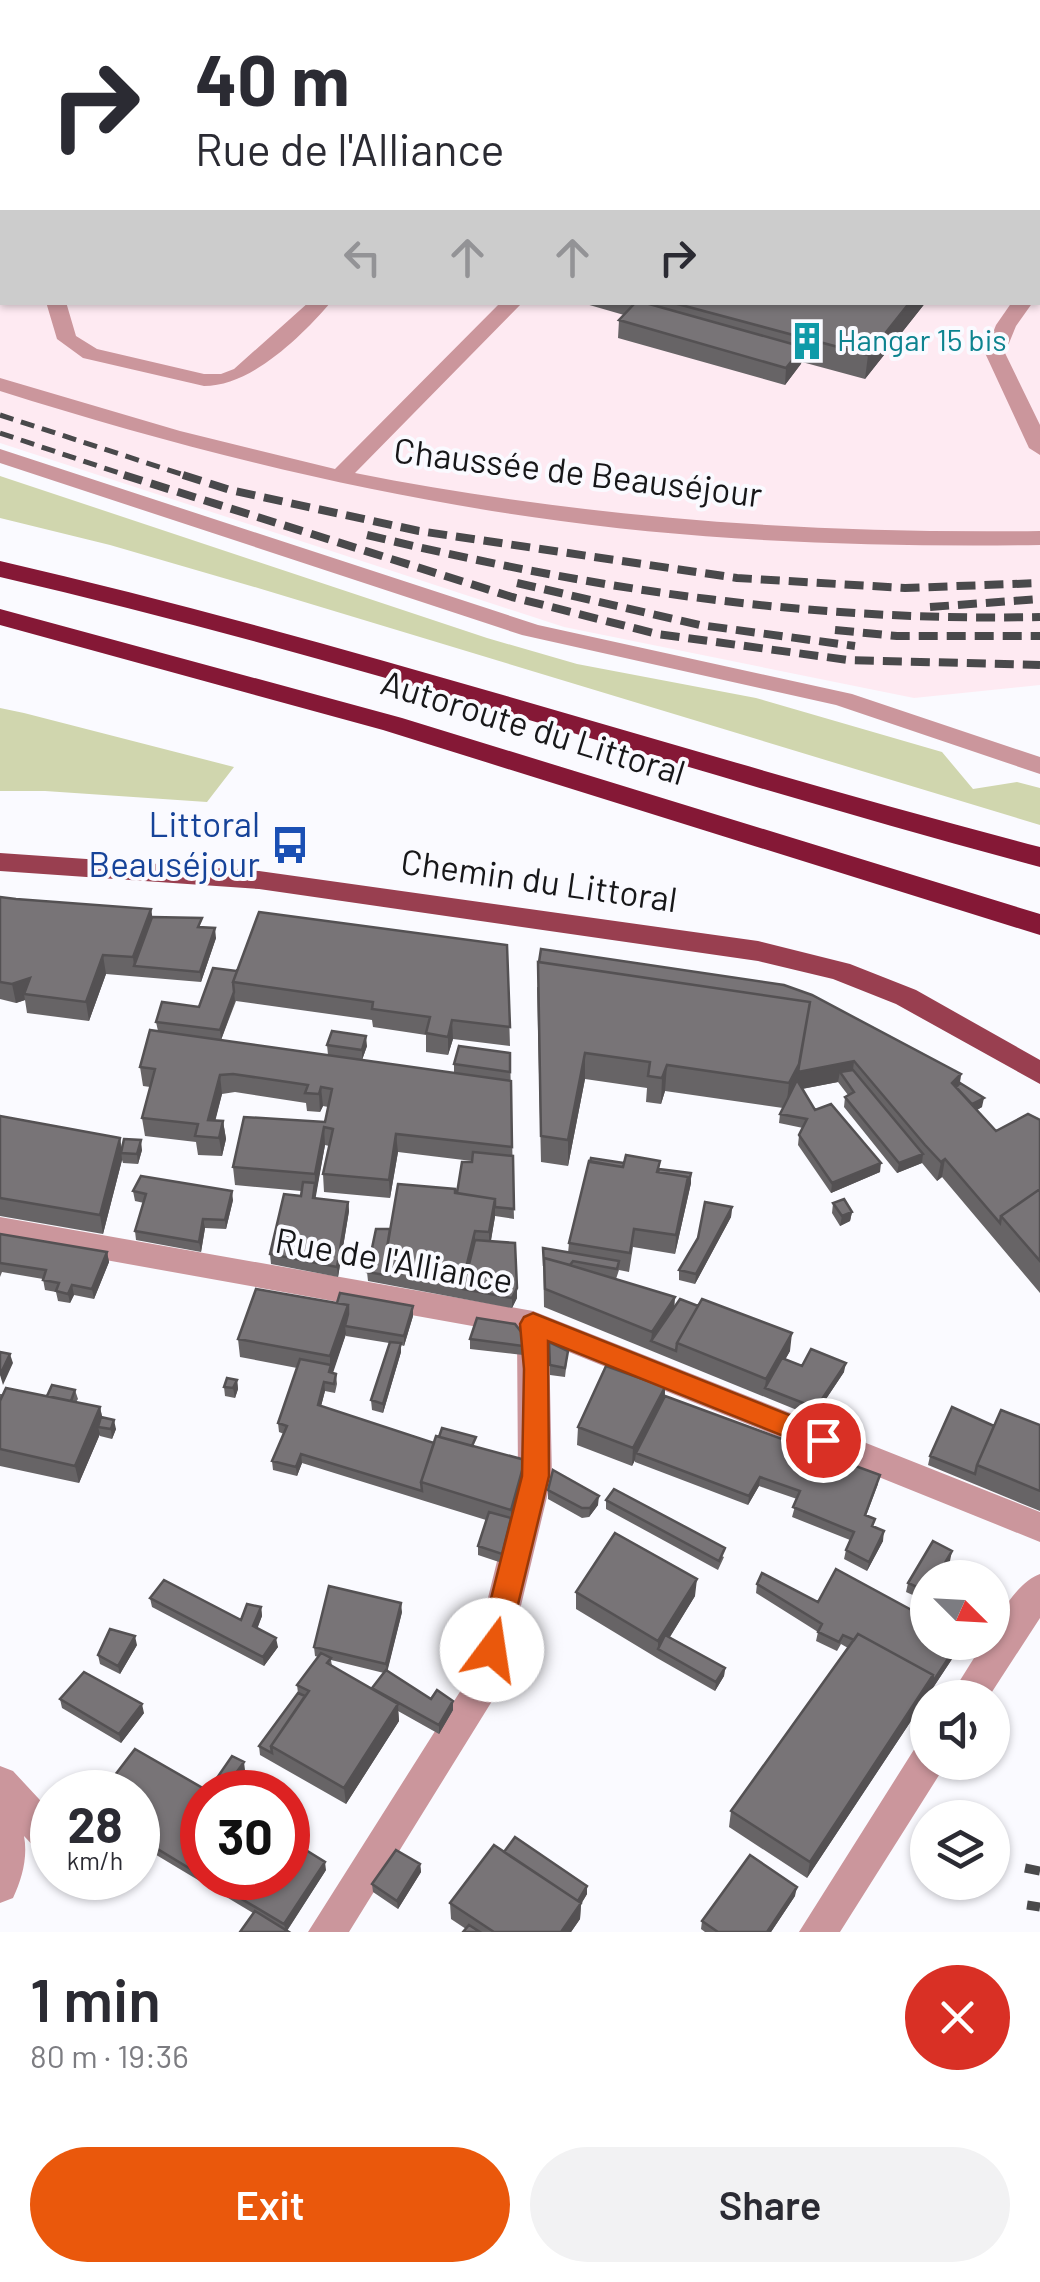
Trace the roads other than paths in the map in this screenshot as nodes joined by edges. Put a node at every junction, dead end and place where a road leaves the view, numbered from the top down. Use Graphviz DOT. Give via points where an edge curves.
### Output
graph roads {
  1 [pos="57,305"];
  2 [pos="318,305"];
  3 [pos="511,305"];
  4 [pos="1021,305"];
  5 [pos="4,382"];
  6 [pos="1040,448"];
  7 [pos="0,456"];
  8 [pos="340,476"];
  9 [pos="1040,538"];
  10 [pos="0,553"];
  11 [pos="0,569"];
  12 [pos="57,581"];
  13 [pos="0,617"];
  14 [pos="1040,766"];
  15 [pos="1040,856"];
  16 [pos="0,862"];
  17 [pos="1040,925"];
  18 [pos="1040,1073"];
  19 [pos="0,1230"];
  20 [pos="533,1324"];
  21 [pos="1040,1528"];
  22 [pos="1040,1589"];
  23 [pos="980,1680"];
  24 [pos="915,1780"];
  25 [pos="0,1783"];
  26 [pos="0,1801"];
  27 [pos="30,1816"];
  28 [pos="0,1885"];
  29 [pos="327,1932"];
  30 [pos="818,1932"];
  1 -- 2 [label="street" via="67,339 90,354 224,380"];
  3 -- 8 [label="street"];
  4 -- 6 [label="street" via="995,352"];
  5 -- 8 [label="street, Chaussée de Beauséjour"];
  7 -- 14 [label="street" via="590,648 828,696 956,732"];
  8 -- 9 [label="street, Chaussée de Beauséjour" via="466,501 707,528"];
  10 -- 12 [label="highway"];
  11 -- 12 [label="highway, Autoroute du Littoral"];
  12 -- 15 [label="highway, Autoroute du Littoral" via="352,658"];
  13 -- 17 [label="highway, Autoroute du Littoral" via="427,734"];
  16 -- 18 [label="main road, Chemin du Littoral" via="259,880 758,951 906,997"];
  19 -- 20 [label="street, Rue de l'Alliance"];
  20 -- 21 [label="street, Rue de l'Alliance"];
  20 -- 29 [label="street" via="536,1476 484,1685"];
  22 -- 23 [label="street"];
  24 -- 30 [label="street"];
  25 -- 27 [label="street"];
  26 -- 28 [label="street" via="8,1850"];
}
